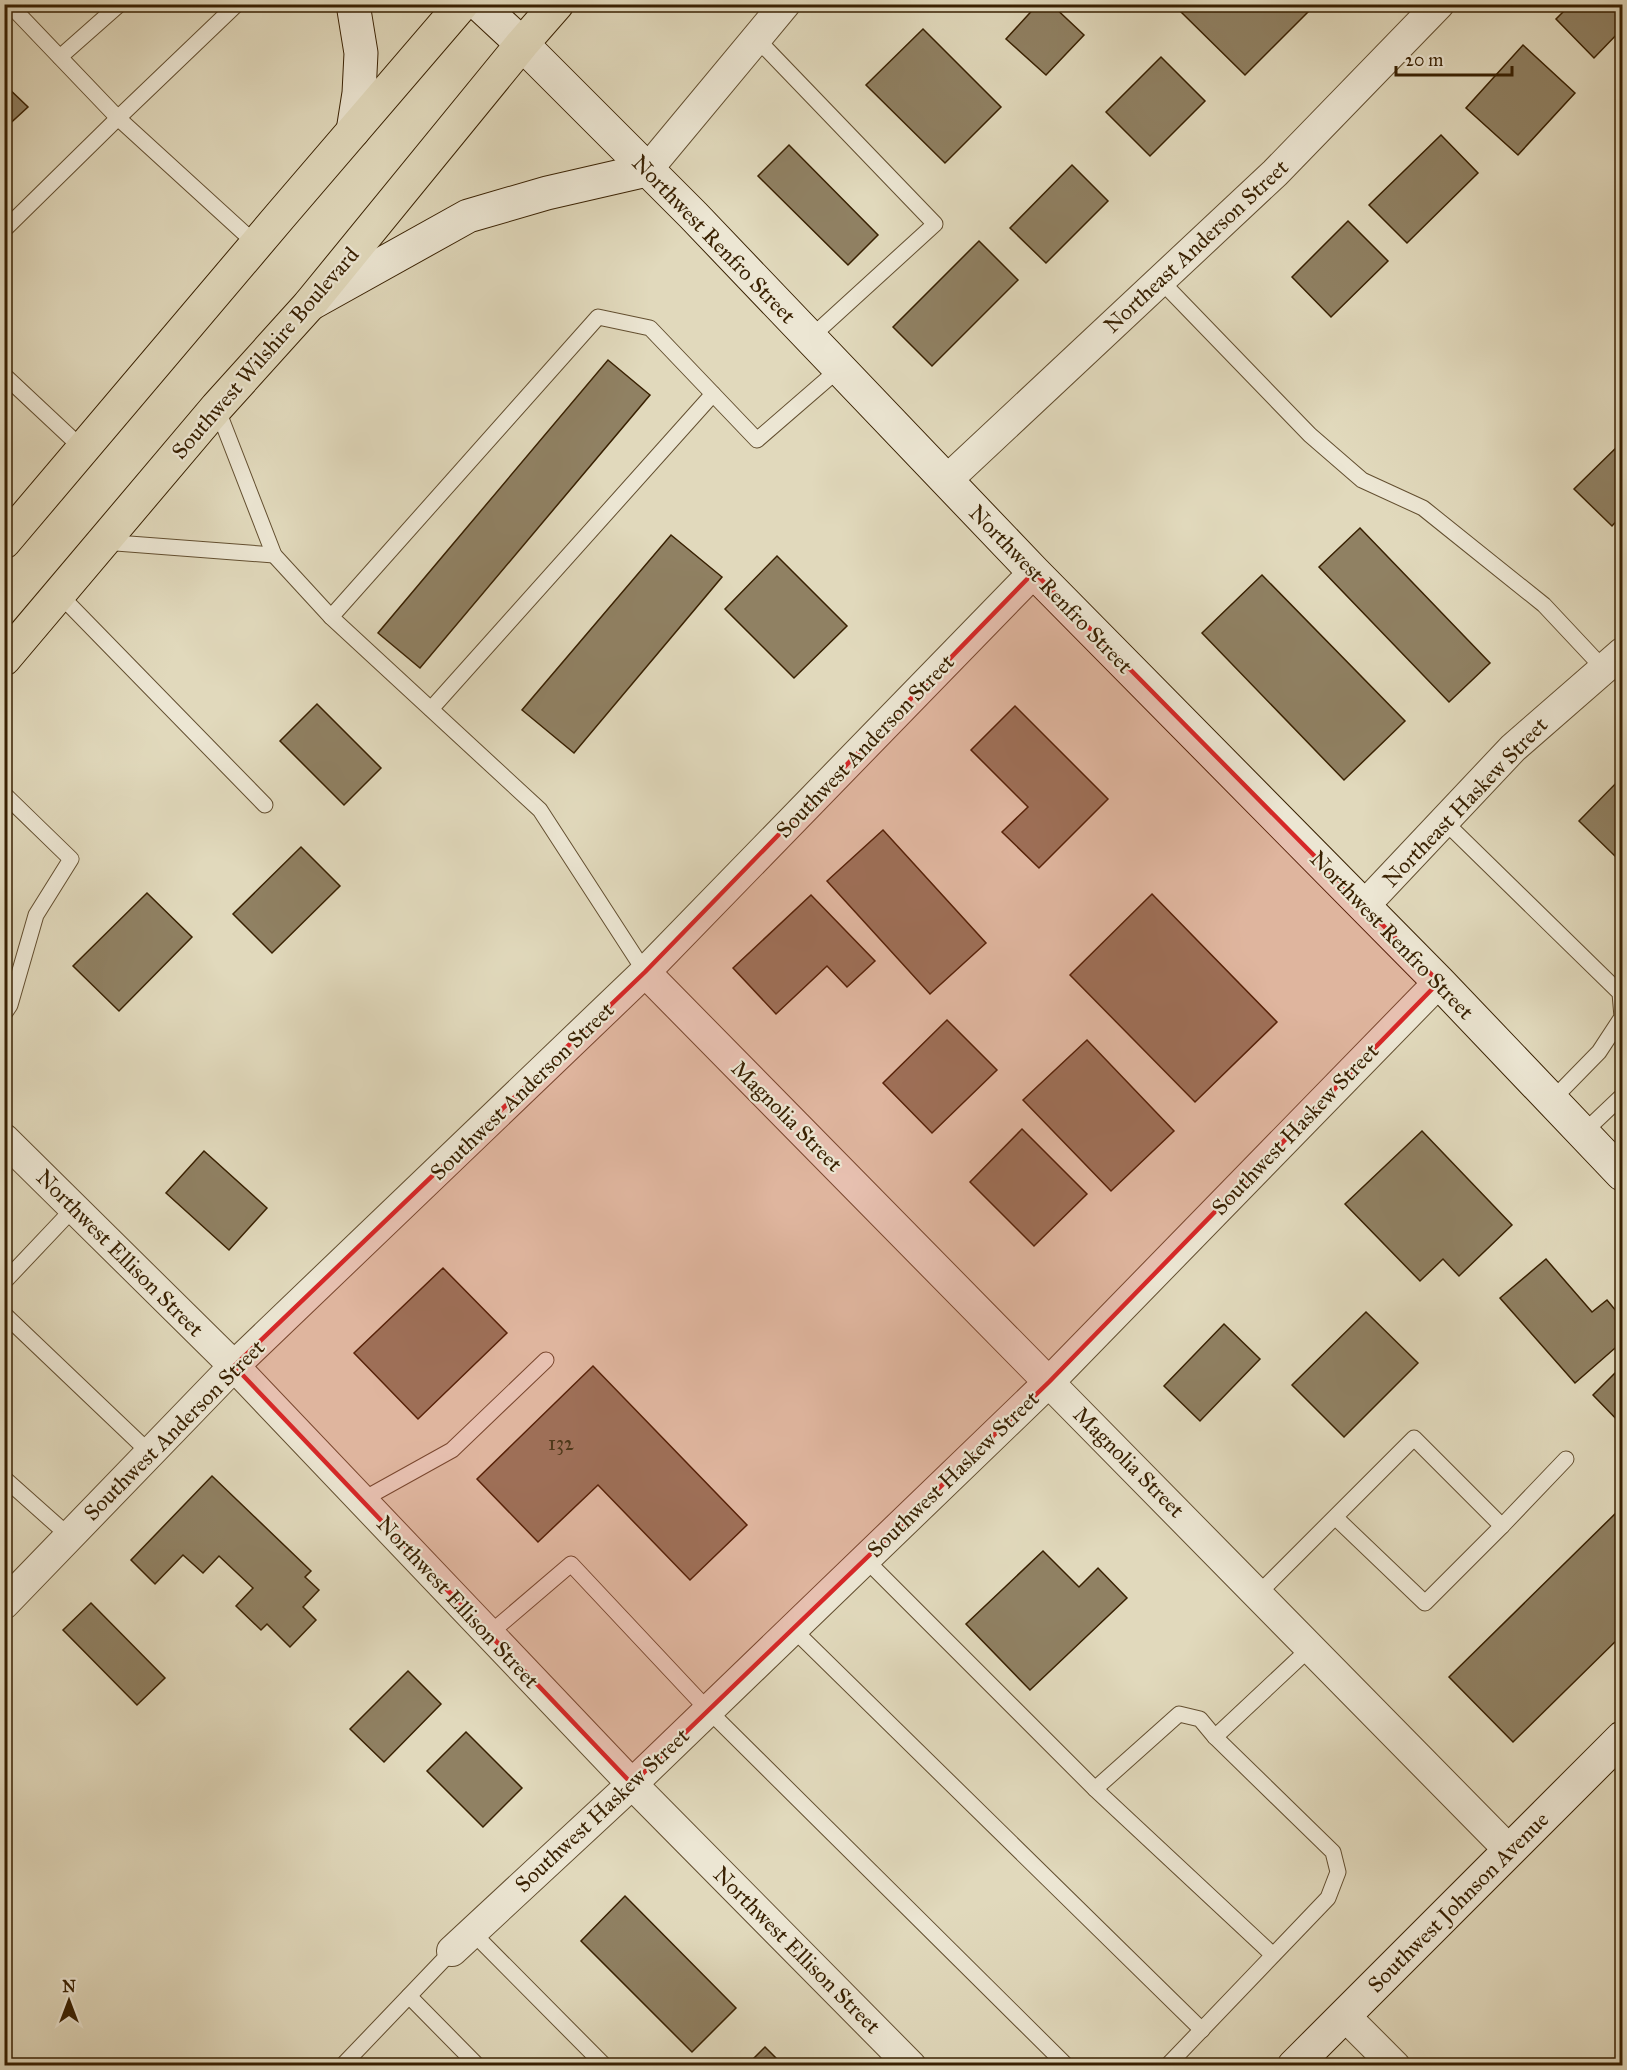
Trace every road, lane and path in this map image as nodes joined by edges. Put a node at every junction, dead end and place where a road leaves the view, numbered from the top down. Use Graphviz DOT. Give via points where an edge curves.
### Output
graph roads {
  1 [pos="9,4"];
  2 [pos="120,4"];
  3 [pos="237,4"];
  4 [pos="353,4"];
  5 [pos="462,4"];
  6 [pos="479,4"];
  7 [pos="557,4"];
  8 [pos="785,4"];
  9 [pos="1438,4"];
  10 [pos="756,38"];
  11 [pos="522,44"];
  12 [pos="60,57"];
  13 [pos="118,118"];
  14 [pos="353,131"];
  15 [pos="647,170"];
  16 [pos="4,230"];
  17 [pos="256,244"];
  18 [pos="1160,280"];
  19 [pos="309,305"];
  20 [pos="810,338"];
  21 [pos="840,369"];
  22 [pos="4,375"];
  23 [pos="713,394"];
  24 [pos="217,406"];
  25 [pos="83,449"];
  26 [pos="946,481"];
  27 [pos="4,542"];
  28 [pos="103,542"];
  29 [pos="274,555"];
  30 [pos="1034,572"];
  31 [pos="59,594"];
  32 [pos="331,617"];
  33 [pos="4,658"];
  34 [pos="1613,661"];
  35 [pos="430,709"];
  36 [pos="4,794"];
  37 [pos="265,805"];
  38 [pos="1444,821"];
  39 [pos="1364,906"];
  40 [pos="645,972"];
  41 [pos="1439,982"];
  42 [pos="4,1014"];
  43 [pos="1623,1096"];
  44 [pos="1552,1100"];
  45 [pos="1584,1133"];
  46 [pos="4,1139"];
  47 [pos="1623,1174"];
  48 [pos="74,1208"];
  49 [pos="4,1282"];
  50 [pos="4,1314"];
  51 [pos="546,1360"];
  52 [pos="234,1366"];
  53 [pos="1049,1382"];
  54 [pos="151,1454"];
  55 [pos="1566,1460"];
  56 [pos="4,1478"];
  57 [pos="362,1500"];
  58 [pos="1335,1517"];
  59 [pos="1502,1526"];
  60 [pos="69,1536"];
  61 [pos="865,1559"];
  62 [pos="1258,1594"];
  63 [pos="4,1604"];
  64 [pos="793,1629"];
  65 [pos="489,1634"];
  66 [pos="1311,1648"];
  67 [pos="708,1710"];
  68 [pos="1215,1737"];
  69 [pos="1623,1738"];
  70 [pos="632,1784"];
  71 [pos="1095,1789"];
  72 [pos="1510,1851"];
  73 [pos="462,1942"];
  74 [pos="1273,1955"];
  75 [pos="409,1996"];
  76 [pos="1344,2016"];
  77 [pos="1202,2030"];
  78 [pos="342,2066"];
  79 [pos="478,2066"];
  80 [pos="605,2066"];
  81 [pos="911,2066"];
  82 [pos="1067,2066"];
  83 [pos="1167,2066"];
  84 [pos="1294,2066"];
  85 [pos="1395,2066"];
  1 -- 12 [label="lane"];
  2 -- 12 [label="lane"];
  3 -- 13 [label="lane"];
  4 -- 14 [label="main road" via="361,53"];
  5 -- 14 [label="main road"];
  6 -- 11 [label="main road, Northwest Renfro Street"];
  7 -- 11 [label="main road, Southwest Wilshire Boulevard"];
  8 -- 10 [label="street"];
  9 -- 18 [label="street, Northeast Anderson Street" via="1275,173"];
  10 -- 15 [label="street"];
  10 -- 20 [label="lane" via="935,224"];
  11 -- 15 [label="main road, Northwest Renfro Street"];
  11 -- 19 [label="main road, Southwest Wilshire Boulevard"];
  12 -- 13 [label="lane"];
  13 -- 16 [label="lane"];
  13 -- 17 [label="lane"];
  14 -- 17 [label="main road"];
  15 -- 19 [label="main road" via="468,216"];
  15 -- 20 [label="main road, Northwest Renfro Street"];
  17 -- 25 [label="main road"];
  18 -- 26 [label="street, Northeast Anderson Street"];
  18 -- 34 [label="lane" via="1303,428 1362,480 1423,508"];
  19 -- 24 [label="main road, Southwest Wilshire Boulevard"];
  20 -- 21 [label="main road, Northwest Renfro Street"];
  21 -- 23 [label="lane" via="757,440"];
  21 -- 26 [label="main road, Northwest Renfro Street"];
  22 -- 25 [label="lane"];
  23 -- 32 [label="lane" via="650,328 598,317"];
  23 -- 35 [label="lane"];
  24 -- 28 [label="main road, Southwest Wilshire Boulevard"];
  24 -- 29 [label="lane"];
  25 -- 27 [label="main road"];
  26 -- 30 [label="main road, Northwest Renfro Street"];
  28 -- 29 [label="lane"];
  28 -- 31 [label="main road, Southwest Wilshire Boulevard"];
  29 -- 32 [label="lane"];
  30 -- 39 [label="main road, Northwest Renfro Street"];
  30 -- 40 [label="street, Southwest Anderson Street"];
  31 -- 33 [label="main road, Southwest Wilshire Boulevard"];
  31 -- 37 [label="lane"];
  32 -- 35 [label="lane"];
  34 -- 38 [label="street, Northeast Haskew Street" via="1513,748"];
  35 -- 40 [label="lane" via="540,810"];
  36 -- 42 [label="lane" via="71,859 36,915"];
  38 -- 39 [label="street, Northeast Haskew Street"];
  38 -- 44 [label="lane" via="1620,993 1622,1017 1599,1052"];
  39 -- 41 [label="main road, Northwest Renfro Street"];
  40 -- 52 [label="street, Southwest Anderson Street"];
  40 -- 53 [label="street, Magnolia Street"];
  41 -- 44 [label="main road, Northwest Renfro Street"];
  41 -- 53 [label="street, Southwest Haskew Street"];
  43 -- 45 [label="lane"];
  44 -- 45 [label="main road, Northwest Renfro Street"];
  45 -- 47 [label="main road, Northwest Renfro Street"];
  46 -- 48 [label="street, Northwest Ellison Street"];
  48 -- 49 [label="lane"];
  48 -- 52 [label="street, Northwest Ellison Street"];
  50 -- 54 [label="lane"];
  51 -- 57 [label="lane" via="452,1450"];
  52 -- 54 [label="street, Southwest Anderson Street"];
  52 -- 57 [label="street, Northwest Ellison Street"];
  53 -- 61 [label="street, Southwest Haskew Street"];
  53 -- 62 [label="street, Magnolia Street"];
  54 -- 60 [label="street, Southwest Anderson Street"];
  55 -- 59 [label="lane"];
  56 -- 60 [label="lane"];
  57 -- 65 [label="street, Northwest Ellison Street"];
  58 -- 59 [label="lane" via="1425,1603"];
  58 -- 59 [label="lane" via="1414,1438"];
  58 -- 62 [label="lane"];
  60 -- 63 [label="street, Southwest Anderson Street"];
  61 -- 64 [label="street, Southwest Haskew Street"];
  61 -- 71 [label="lane"];
  62 -- 66 [label="street, Magnolia Street"];
  64 -- 67 [label="street, Southwest Haskew Street"];
  64 -- 77 [label="lane"];
  65 -- 67 [label="lane" via="571,1564"];
  65 -- 70 [label="street, Northwest Ellison Street"];
  66 -- 68 [label="lane"];
  66 -- 72 [label="street, Magnolia Street"];
  67 -- 70 [label="street, Southwest Haskew Street"];
  67 -- 82 [label="lane"];
  68 -- 71 [label="lane" via="1200,1719 1179,1714"];
  68 -- 74 [label="lane" via="1333,1852 1338,1872 1328,1898"];
  69 -- 72 [label="main road, Southwest Johnson Avenue"];
  70 -- 73 [label="street, Southwest Haskew Street"];
  70 -- 81 [label="street, Northwest Ellison Street"];
  71 -- 74 [label="lane"];
  72 -- 76 [label="main road, Southwest Johnson Avenue"];
  73 -- 75 [label="lane"];
  73 -- 80 [label="lane"];
  74 -- 77 [label="lane"];
  75 -- 78 [label="lane"];
  75 -- 79 [label="lane"];
  76 -- 84 [label="main road, Southwest Johnson Avenue"];
  76 -- 85 [label="street"];
  77 -- 83 [label="lane"];
}
